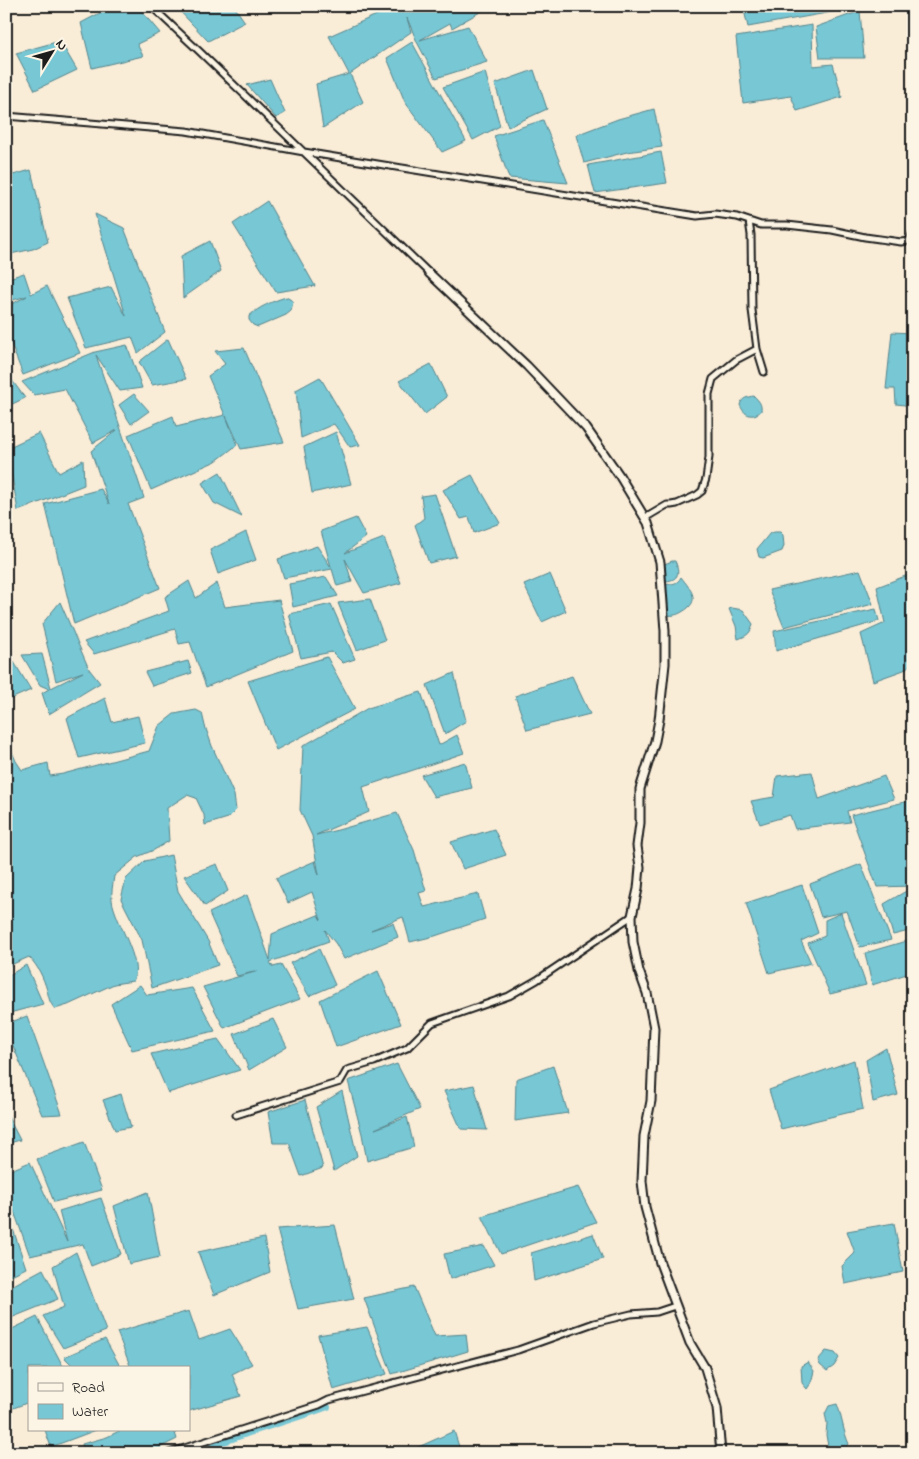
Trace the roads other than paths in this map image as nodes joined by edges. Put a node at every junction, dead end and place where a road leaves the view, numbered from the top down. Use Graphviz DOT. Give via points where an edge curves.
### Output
graph roads {
  1 [pos="151,6"];
  2 [pos="6,116"];
  3 [pos="304,152"];
  4 [pos="749,221"];
  5 [pos="913,232"];
  6 [pos="430,273"];
  7 [pos="757,349"];
  8 [pos="764,372"];
  9 [pos="645,518"];
  10 [pos="632,916"];
  11 [pos="236,1115"];
  12 [pos="675,1306"];
  13 [pos="169,1453"];
  14 [pos="721,1453"];
  1 -- 3 [label="street"];
  2 -- 3 [label="street" via="186,131"];
  3 -- 4 [label="street" via="697,216 715,214"];
  3 -- 6 [label="street"];
  4 -- 5 [label="street" via="901,242 909,241"];
  4 -- 7 [label="street" via="752,310"];
  6 -- 9 [label="street" via="586,428"];
  7 -- 8 [label="street"];
  7 -- 9 [label="street" via="736,360 713,379 709,394 709,457 702,491"];
  9 -- 10 [label="street" via="660,562 666,647 659,720 640,789 637,846 640,867"];
  10 -- 11 [label="street" via="509,996 432,1022 407,1048 347,1070 340,1082"];
  10 -- 12 [label="street" via="633,942 654,1028 651,1101 644,1136 642,1180 645,1207"];
  12 -- 13 [label="street" via="594,1323 518,1350 329,1400"];
  12 -- 14 [label="street" via="690,1343 705,1368 717,1408"];
}
